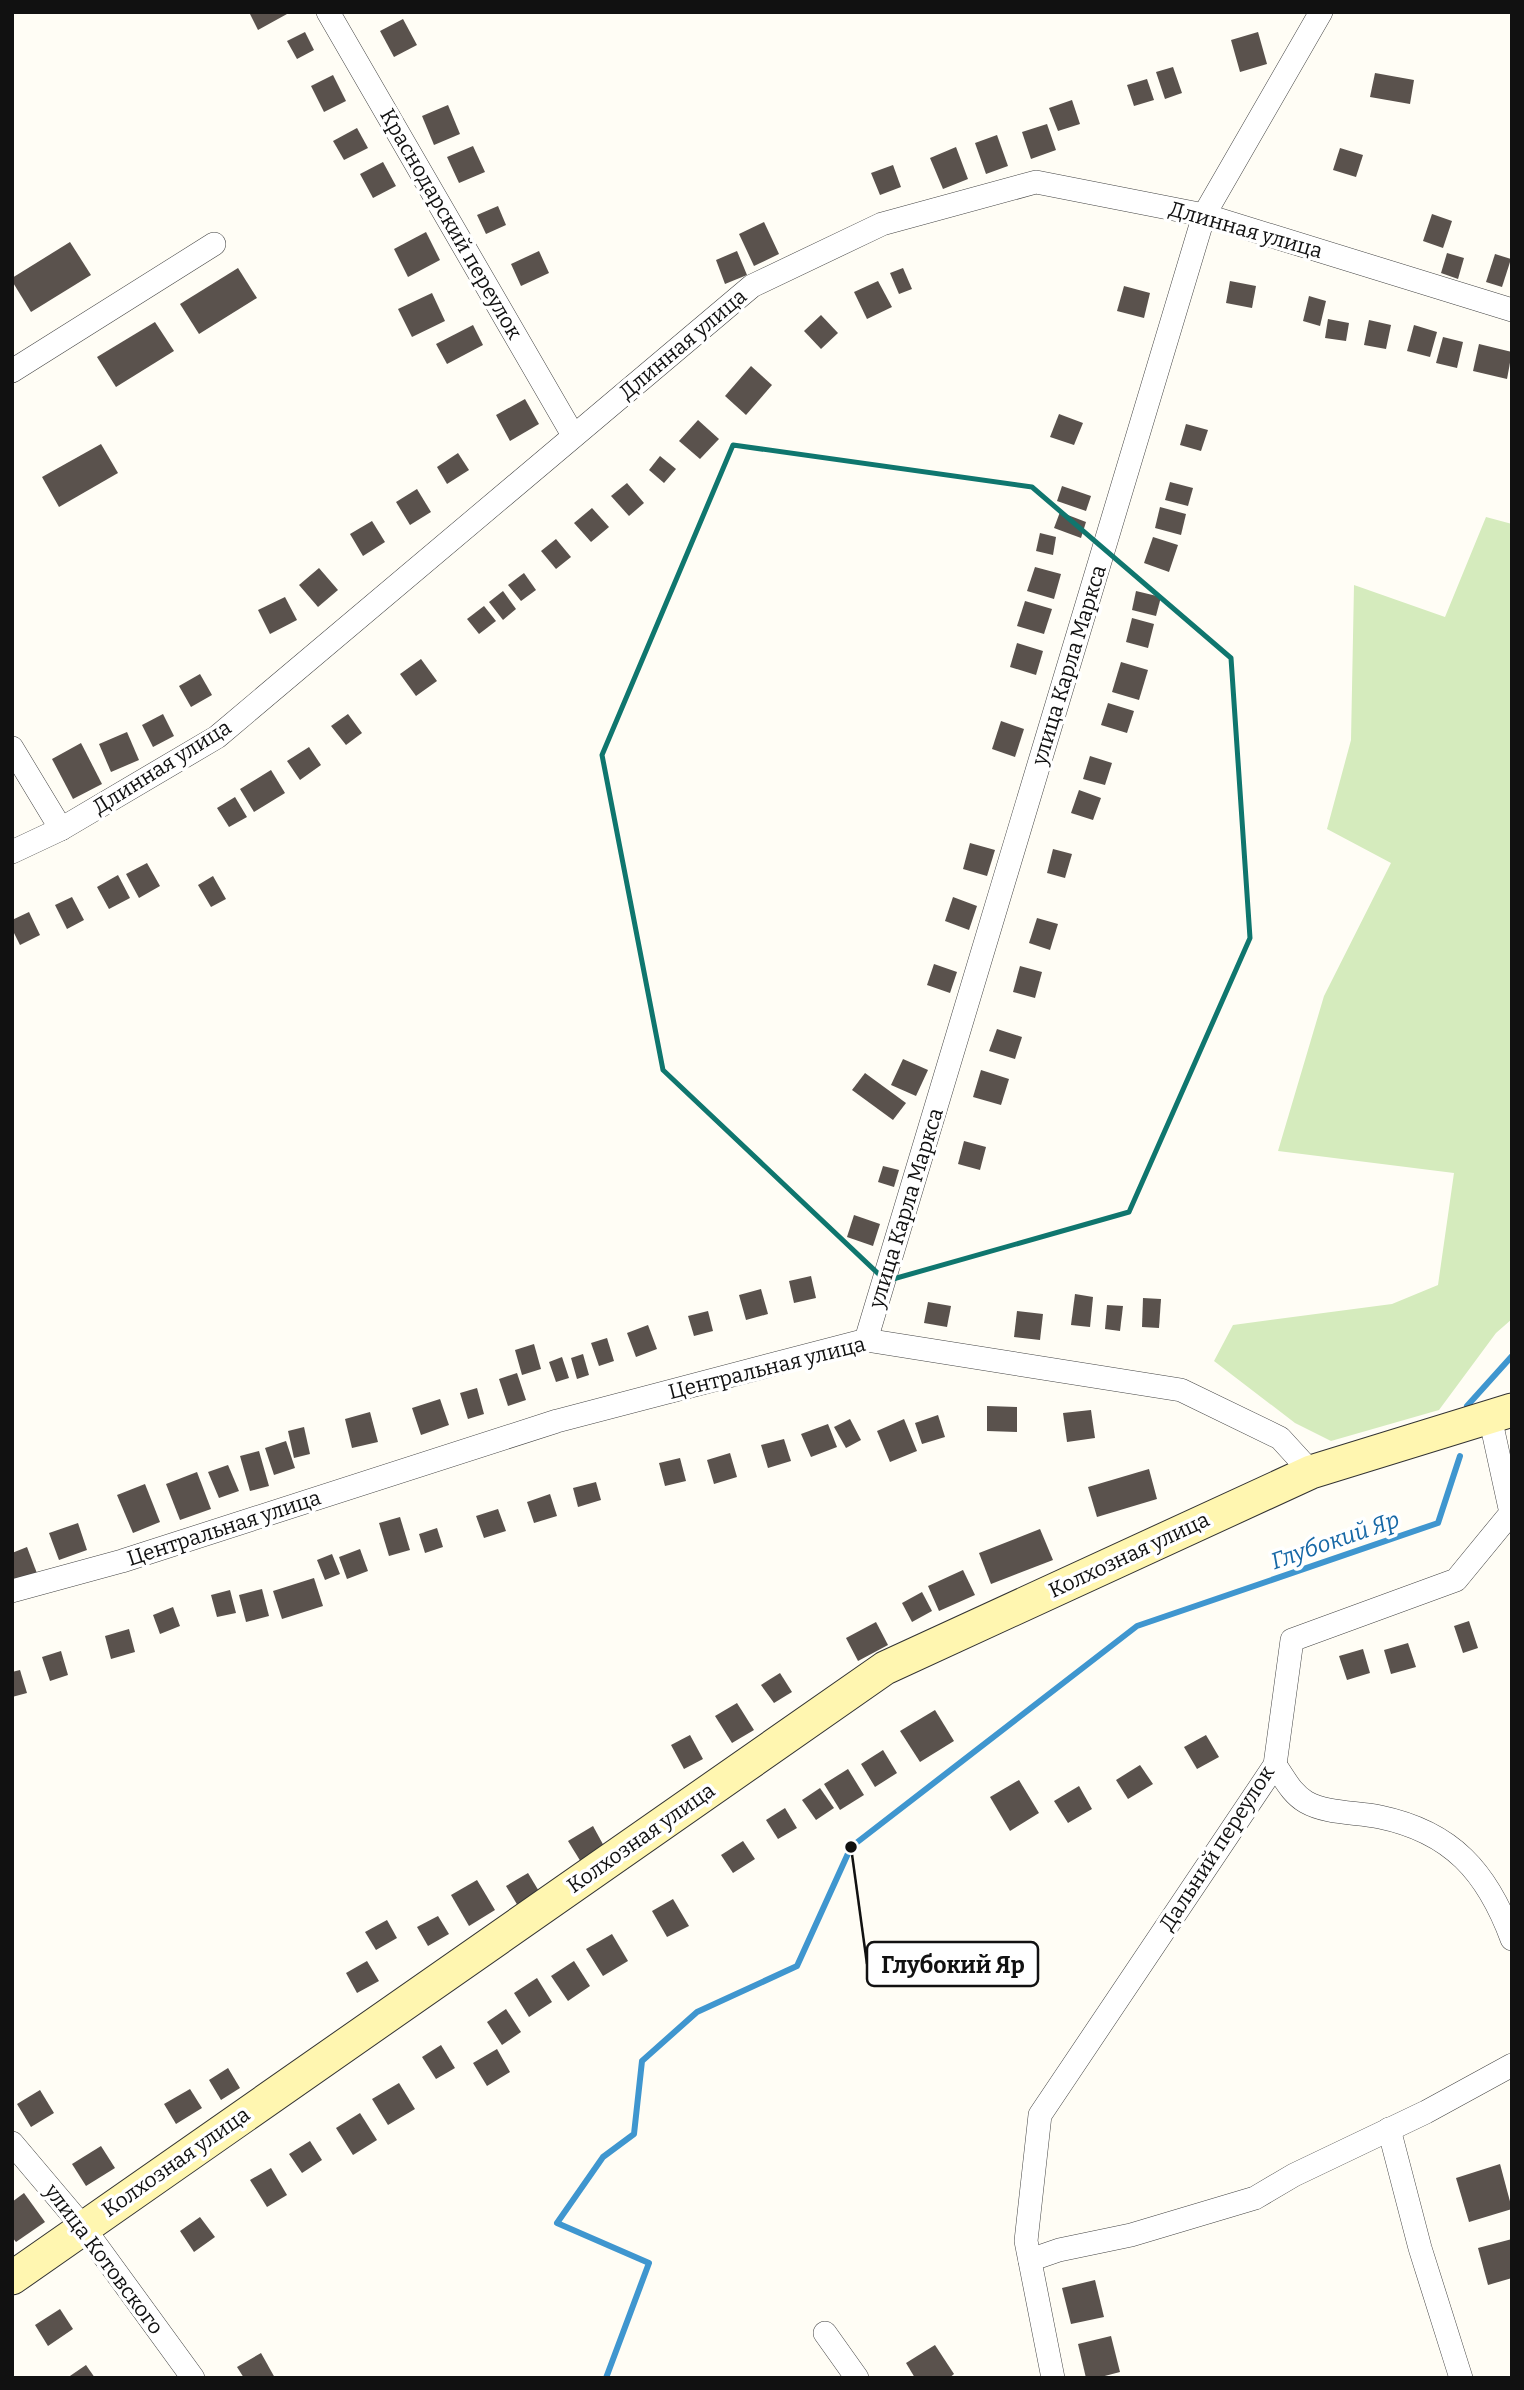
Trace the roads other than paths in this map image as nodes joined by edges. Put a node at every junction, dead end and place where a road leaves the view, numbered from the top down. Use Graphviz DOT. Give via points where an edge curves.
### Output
graph roads {
  1 [pos="328,12"];
  2 [pos="1321,12"];
  3 [pos="1204,215"];
  4 [pos="214,244"];
  5 [pos="1512,310"];
  6 [pos="12,371"];
  7 [pos="573,435"];
  8 [pos="12,748"];
  9 [pos="61,829"];
  10 [pos="12,852"];
  11 [pos="866,1340"];
  12 [pos="1501,1414"];
  13 [pos="1311,1472"];
  14 [pos="12,1591"];
  15 [pos="1275,1765"];
  16 [pos="1512,1939"];
  17 [pos="1512,2065"];
  18 [pos="1390,2129"];
  19 [pos="12,2143"];
  20 [pos="83,2227"];
  21 [pos="1030,2260"];
  22 [pos="12,2278"];
  23 [pos="825,2333"];
  24 [pos="193,2378"];
  25 [pos="856,2378"];
  26 [pos="1053,2378"];
  27 [pos="1461,2378"];
  1 -- 7 [label="street, Краснодарский переулок"];
  2 -- 3 [label="street, улица Карла Маркса"];
  3 -- 5 [label="street, Длинная улица"];
  3 -- 7 [label="street, Длинная улица" via="1036,182 882,224 752,286"];
  3 -- 11 [label="street, улица Карла Маркса"];
  4 -- 6 [label="street"];
  7 -- 9 [label="street, Длинная улица" via="217,737"];
  8 -- 9 [label="street"];
  9 -- 10 [label="street, Длинная улица"];
  11 -- 13 [label="street, Центральная улица" via="1181,1390 1280,1438"];
  11 -- 14 [label="street, Центральная улица" via="557,1421 122,1561"];
  12 -- 13 [label="street"];
  12 -- 15 [label="street, Дальний переулок" via="1511,1513 1456,1580 1292,1640"];
  13 -- 20 [label="street, Колхозная улица" via="885,1668"];
  15 -- 16 [label="street" via="1286,1785 1307,1802 1382,1817 1442,1840 1469,1861 1488,1888"];
  15 -- 21 [label="street, Дальний переулок" via="1040,2115 1026,2241"];
  17 -- 18 [label="street"];
  18 -- 21 [label="street" via="1255,2198"];
  18 -- 27 [label="street" via="1419,2248"];
  19 -- 20 [label="street, улица Котовского"];
  20 -- 22 [label="street, Колхозная улица"];
  20 -- 24 [label="street, улица Котовского"];
  21 -- 26 [label="street, Дальний переулок"];
  23 -- 25 [label="street"];
}
